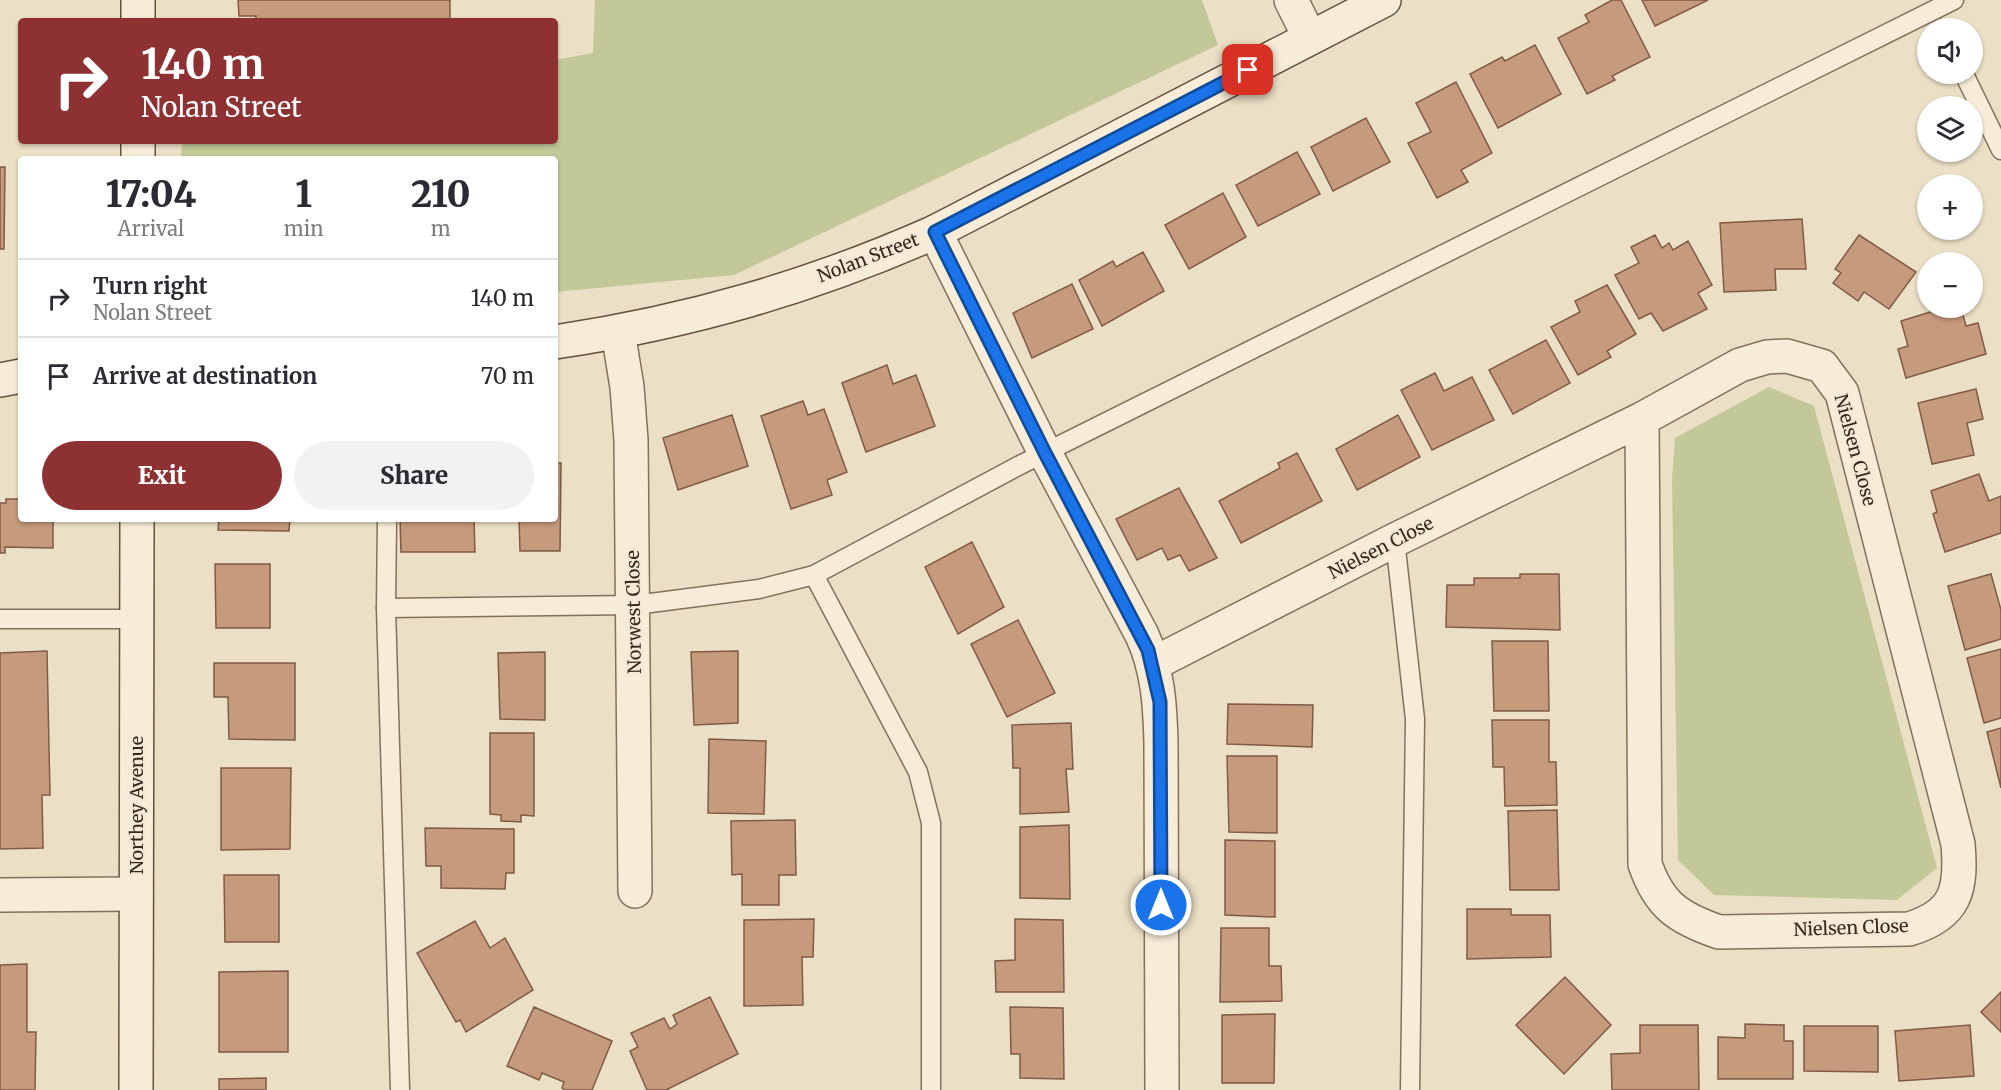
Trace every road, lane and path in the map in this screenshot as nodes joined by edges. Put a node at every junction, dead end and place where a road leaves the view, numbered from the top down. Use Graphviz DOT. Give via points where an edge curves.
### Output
graph roads {
  1 [pos="138,0"];
  2 [pos="1291,0"];
  3 [pos="1384,0"];
  4 [pos="1954,0"];
  5 [pos="1934,12"];
  6 [pos="138,18"];
  7 [pos="1937,18"];
  8 [pos="1310,38"];
  9 [pos="1969,84"];
  10 [pos="2001,150"];
  11 [pos="935,232"];
  12 [pos="618,332"];
  13 [pos="558,342"];
  14 [pos="18,377"];
  15 [pos="0,380"];
  16 [pos="1642,419"];
  17 [pos="1045,453"];
  18 [pos="137,522"];
  19 [pos="387,522"];
  20 [pos="1395,540"];
  21 [pos="814,575"];
  22 [pos="634,605"];
  23 [pos="386,608"];
  24 [pos="0,619"];
  25 [pos="137,620"];
  26 [pos="1153,664"];
  27 [pos="635,891"];
  28 [pos="136,894"];
  29 [pos="0,895"];
  30 [pos="136,1090"];
  31 [pos="400,1090"];
  32 [pos="931,1090"];
  33 [pos="1162,1090"];
  34 [pos="1410,1090"];
  1 -- 6 [label="street"];
  2 -- 8 [label="street"];
  3 -- 8 [label="street, Nolan Street"];
  4 -- 5 [label="lane"];
  5 -- 7 [label="lane"];
  5 -- 17 [label="lane"];
  8 -- 11 [label="street, Nolan Street"];
  9 -- 10 [label="lane"];
  11 -- 12 [label="street, Nolan Street" via="773,294 682,320"];
  11 -- 17 [label="street"];
  12 -- 13 [label="street, Nolan Street"];
  12 -- 22 [label="street, Norwest Close" via="631,440"];
  14 -- 15 [label="street"];
  16 -- 16 [label="street, Nielsen Close" via="1645,864 1653,888 1669,907 1692,923 1719,932 1909,929 1929,923 1952,902 1959,881 1958,844 1842,393 1822,366 1787,356 1767,357 1740,365"];
  16 -- 20 [label="street, Nielsen Close"];
  17 -- 21 [label="lane"];
  17 -- 26 [label="street" via="1142,635"];
  18 -- 25 [label="street, Northey Avenue"];
  19 -- 23 [label="lane"];
  20 -- 26 [label="street, Nielsen Close"];
  20 -- 34 [label="lane" via="1415,718"];
  21 -- 22 [label="lane" via="759,589"];
  21 -- 32 [label="lane" via="918,772 931,823"];
  22 -- 23 [label="lane"];
  22 -- 27 [label="street, Norwest Close"];
  23 -- 31 [label="lane"];
  24 -- 25 [label="lane"];
  25 -- 28 [label="street, Northey Avenue"];
  26 -- 33 [label="street" via="1160,702 1161,743"];
  28 -- 29 [label="street"];
  28 -- 30 [label="street, Northey Avenue"];
}
